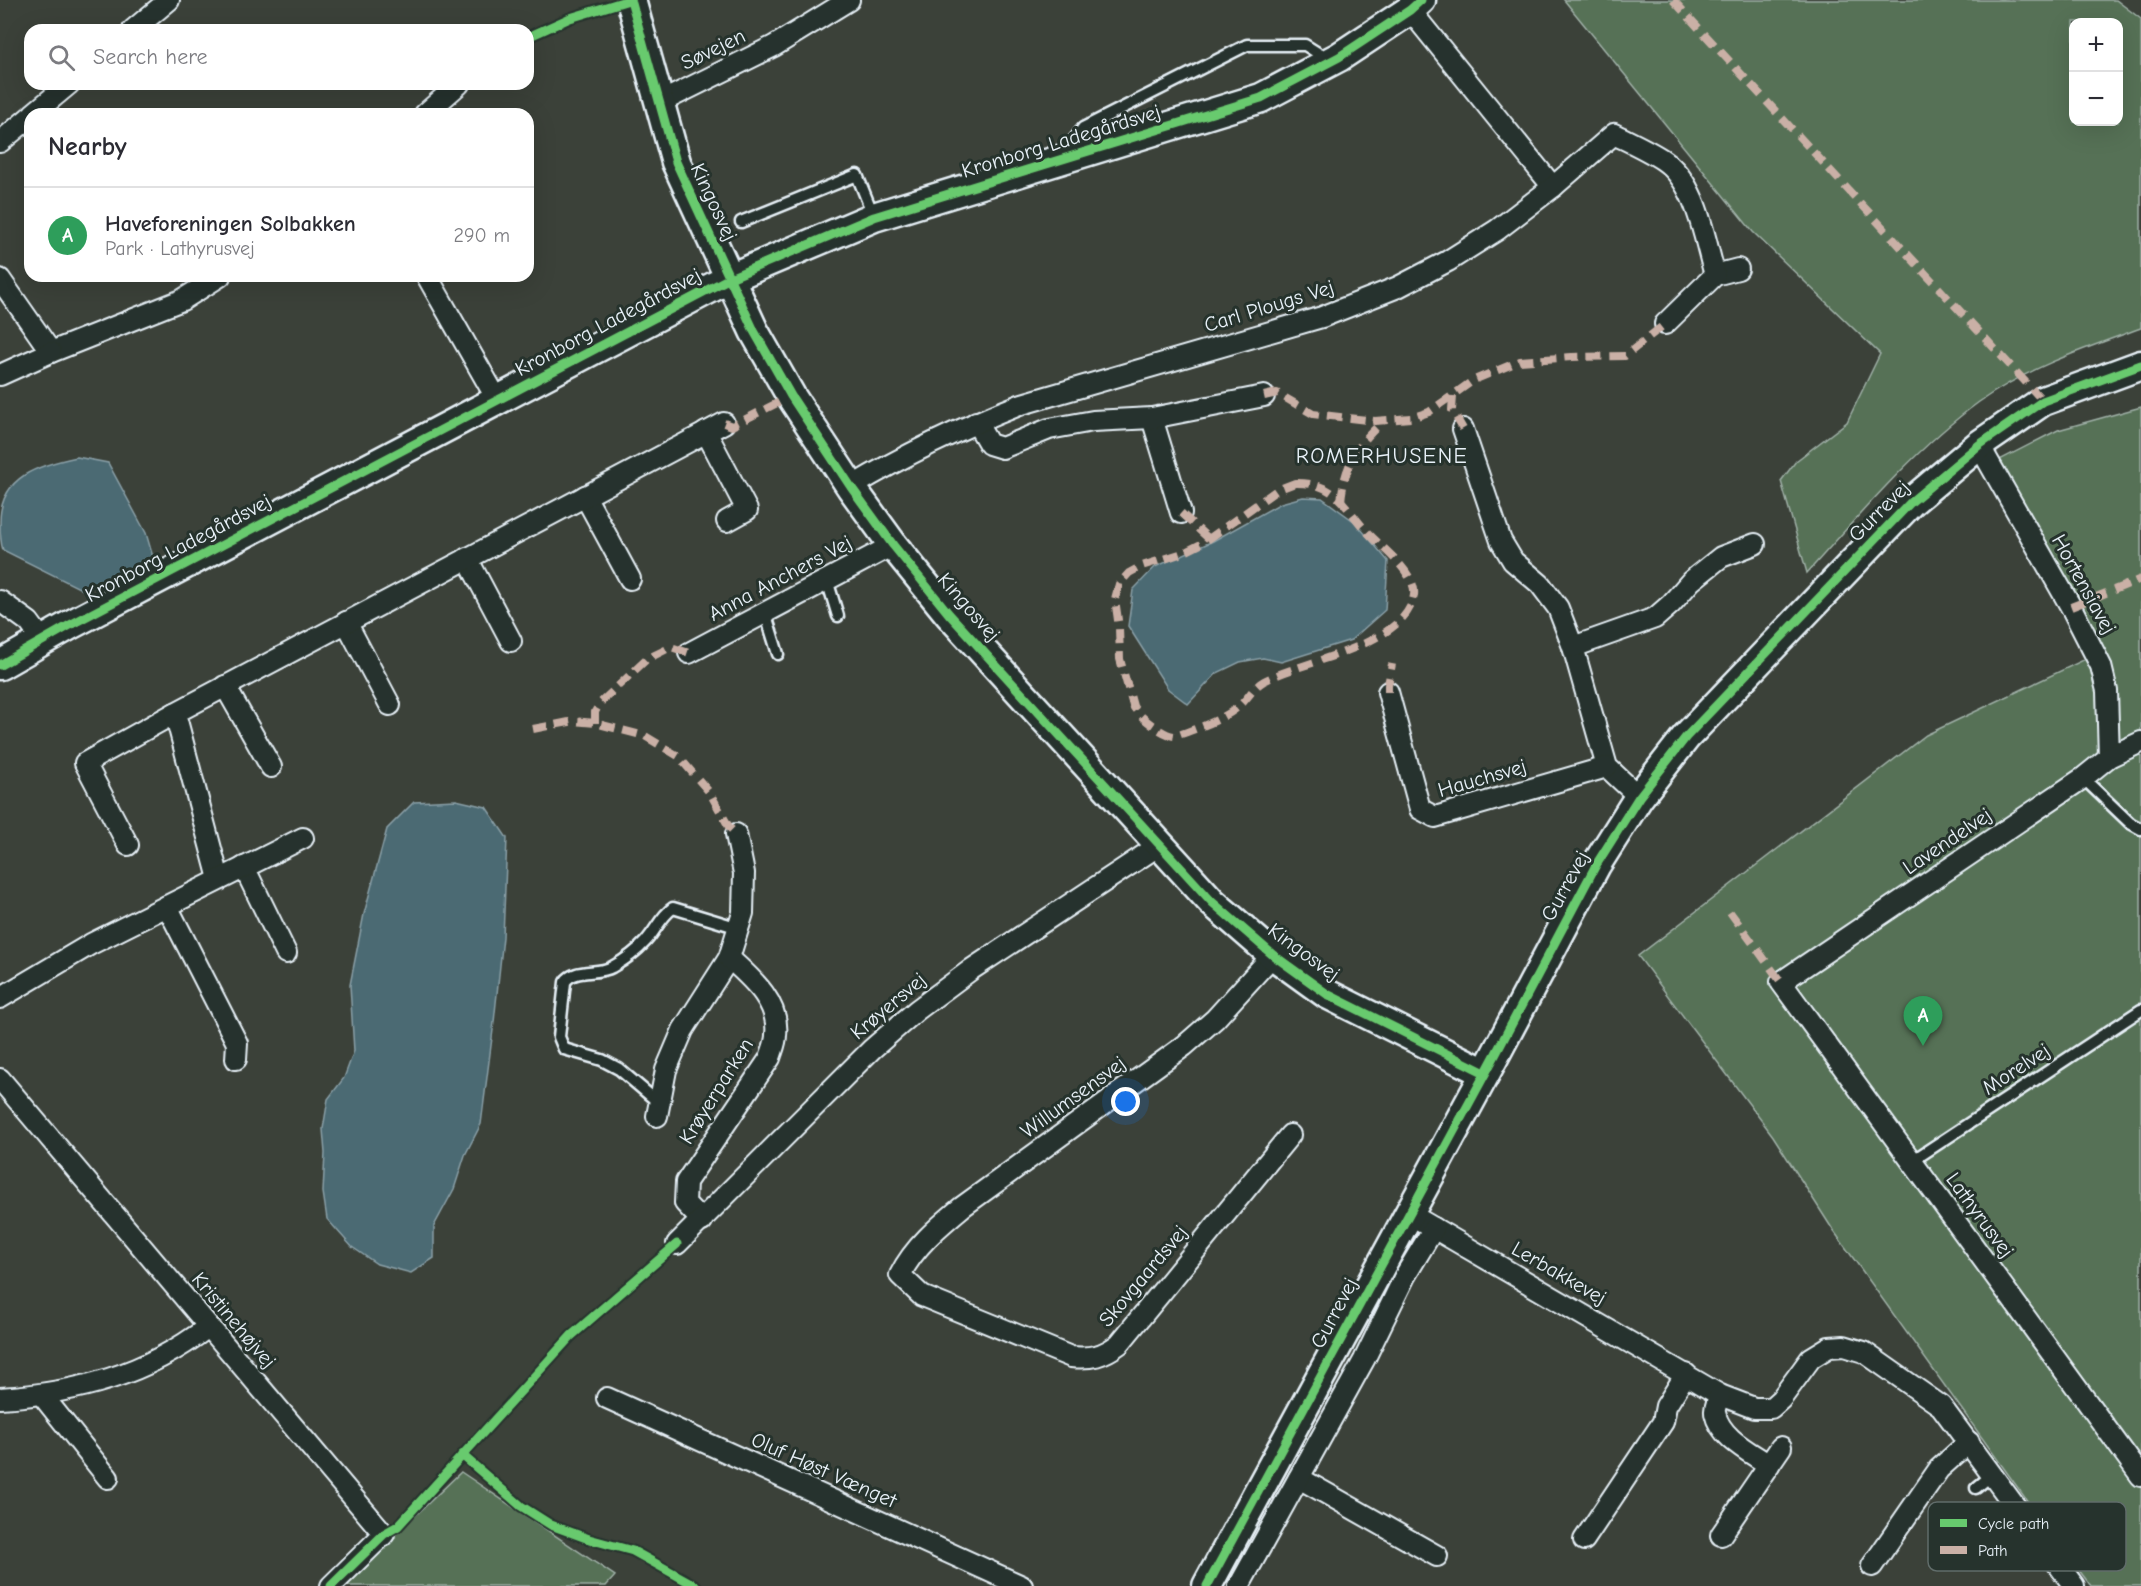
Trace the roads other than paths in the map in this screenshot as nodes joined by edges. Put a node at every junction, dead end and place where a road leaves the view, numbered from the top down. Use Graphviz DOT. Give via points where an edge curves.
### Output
graph roads {
  1 [pos="169,0"];
  2 [pos="631,0"];
  3 [pos="849,0"];
  4 [pos="1415,5"];
  5 [pos="141,24"];
  6 [pos="1332,62"];
  7 [pos="62,90"];
  8 [pos="452,90"];
  9 [pos="659,103"];
  10 [pos="40,108"];
  11 [pos="431,108"];
  12 [pos="24,122"];
  13 [pos="0,142"];
  14 [pos="1056,161"];
  15 [pos="1553,187"];
  16 [pos="874,217"];
  17 [pos="741,222"];
  18 [pos="1738,269"];
  19 [pos="1716,275"];
  20 [pos="730,278"];
  21 [pos="0,279"];
  22 [pos="210,282"];
  23 [pos="430,282"];
  24 [pos="1665,324"];
  25 [pos="51,352"];
  26 [pos="2141,365"];
  27 [pos="0,375"];
  28 [pos="1264,396"];
  29 [pos="498,401"];
  30 [pos="1152,418"];
  31 [pos="976,422"];
  32 [pos="724,423"];
  33 [pos="1463,429"];
  34 [pos="706,432"];
  35 [pos="1979,445"];
  36 [pos="851,487"];
  37 [pos="585,496"];
  38 [pos="1181,513"];
  39 [pos="727,521"];
  40 [pos="893,544"];
  41 [pos="1755,544"];
  42 [pos="467,558"];
  43 [pos="630,579"];
  44 [pos="827,580"];
  45 [pos="0,601"];
  46 [pos="765,612"];
  47 [pos="838,616"];
  48 [pos="346,622"];
  49 [pos="43,641"];
  50 [pos="511,641"];
  51 [pos="1573,647"];
  52 [pos="689,653"];
  53 [pos="778,654"];
  54 [pos="0,665"];
  55 [pos="225,686"];
  56 [pos="1388,692"];
  57 [pos="390,705"];
  58 [pos="175,713"];
  59 [pos="2141,742"];
  60 [pos="2109,757"];
  61 [pos="271,767"];
  62 [pos="1607,767"];
  63 [pos="2083,778"];
  64 [pos="1639,796"];
  65 [pos="2141,829"];
  66 [pos="736,834"];
  67 [pos="303,838"];
  68 [pos="1161,844"];
  69 [pos="128,845"];
  70 [pos="244,867"];
  71 [pos="219,879"];
  72 [pos="167,906"];
  73 [pos="738,928"];
  74 [pos="286,953"];
  75 [pos="1273,955"];
  76 [pos="729,958"];
  77 [pos="1781,982"];
  78 [pos="0,998"];
  79 [pos="2141,1010"];
  80 [pos="236,1059"];
  81 [pos="1485,1073"];
  82 [pos="0,1079"];
  83 [pos="658,1110"];
  84 [pos="1290,1135"];
  85 [pos="1912,1161"];
  86 [pos="1408,1213"];
  87 [pos="702,1221"];
  88 [pos="1434,1228"];
  89 [pos="677,1244"];
  90 [pos="900,1275"];
  91 [pos="208,1327"];
  92 [pos="1686,1374"];
  93 [pos="42,1395"];
  94 [pos="1720,1395"];
  95 [pos="0,1398"];
  96 [pos="607,1398"];
  97 [pos="1969,1442"];
  98 [pos="1781,1447"];
  99 [pos="1769,1465"];
  100 [pos="1993,1474"];
  101 [pos="2141,1476"];
  102 [pos="108,1478"];
  103 [pos="1299,1478"];
  104 [pos="1976,1488"];
  105 [pos="2013,1502"];
  106 [pos="1721,1535"];
  107 [pos="1584,1540"];
  108 [pos="1437,1556"];
  109 [pos="1872,1566"];
  110 [pos="2063,1571"];
  111 [pos="331,1586"];
  112 [pos="1022,1586"];
  113 [pos="1207,1586"];
  114 [pos="1239,1586"];
  115 [pos="2074,1586"];
  1 -- 5 [label="street"];
  2 -- 9 [label="street, Kingosvej"];
  3 -- 9 [label="street, Søvejen" via="774,46"];
  4 -- 6 [label="street, Kronborg Ladegårdsvej"];
  4 -- 15 [label="street"];
  6 -- 14 [label="street, Kronborg Ladegårdsvej" via="1261,98"];
  6 -- 14 [label="lane" via="1305,45 1247,45 1083,129"];
  7 -- 10 [label="street"];
  8 -- 11 [label="street"];
  9 -- 20 [label="street, Kingosvej" via="676,162"];
  12 -- 13 [label="street"];
  14 -- 16 [label="street, Kronborg Ladegårdsvej"];
  15 -- 19 [label="street, Carl Plougs Vej" via="1614,134 1664,160 1681,176 1691,194"];
  15 -- 31 [label="street, Carl Plougs Vej" via="1497,230 1398,287 1322,317 1022,404"];
  16 -- 17 [label="lane" via="857,175"];
  16 -- 20 [label="street, Kronborg Ladegårdsvej"];
  18 -- 19 [label="street"];
  19 -- 24 [label="street"];
  20 -- 29 [label="street, Kronborg Ladegårdsvej"];
  20 -- 36 [label="street, Kingosvej" via="754,331 791,396"];
  21 -- 25 [label="street"];
  22 -- 25 [label="street" via="182,300"];
  23 -- 29 [label="street"];
  25 -- 27 [label="street"];
  26 -- 35 [label="street, Gurrevej" via="2043,401"];
  28 -- 30 [label="street"];
  29 -- 49 [label="street, Kronborg Ladegårdsvej"];
  30 -- 31 [label="street" via="1093,420 1049,429 1002,447 989,444"];
  30 -- 38 [label="street"];
  31 -- 36 [label="street, Carl Plougs Vej"];
  32 -- 34 [label="street"];
  33 -- 51 [label="street" via="1501,541 1513,561 1540,584 1558,608"];
  34 -- 37 [label="street"];
  34 -- 39 [label="street" via="747,510"];
  35 -- 60 [label="street, Hortensiavej" via="2101,666 2107,691"];
  35 -- 64 [label="street, Gurrevej" via="1911,502 1686,737"];
  36 -- 40 [label="street, Kingosvej"];
  37 -- 42 [label="street"];
  37 -- 43 [label="street"];
  40 -- 44 [label="street, Anna Anchers Vej"];
  40 -- 68 [label="street, Kingosvej" via="949,614"];
  41 -- 51 [label="street" via="1721,557 1655,618"];
  42 -- 48 [label="street"];
  42 -- 50 [label="street"];
  44 -- 46 [label="street, Anna Anchers Vej"];
  44 -- 47 [label="lane"];
  45 -- 49 [label="street" via="29,622"];
  46 -- 52 [label="street, Anna Anchers Vej"];
  46 -- 53 [label="lane"];
  48 -- 55 [label="street"];
  48 -- 57 [label="street"];
  49 -- 54 [label="street, Kronborg Ladegårdsvej"];
  51 -- 62 [label="street"];
  55 -- 58 [label="street"];
  55 -- 61 [label="street"];
  56 -- 62 [label="street, Hauchsvej" via="1420,810 1435,817"];
  58 -- 69 [label="street" via="85,763"];
  58 -- 71 [label="street"];
  59 -- 60 [label="street, Lavendelvej"];
  60 -- 63 [label="street, Lavendelvej"];
  62 -- 64 [label="street"];
  63 -- 65 [label="lane"];
  63 -- 77 [label="street, Lavendelvej"];
  64 -- 81 [label="street, Gurrevej" via="1596,865"];
  66 -- 73 [label="street, Krøyerparken" via="744,873 743,913"];
  67 -- 70 [label="street"];
  68 -- 75 [label="street, Kingosvej" via="1212,902"];
  68 -- 87 [label="street, Krøyersvej" via="917,1010 872,1049"];
  70 -- 71 [label="street"];
  70 -- 74 [label="street"];
  71 -- 72 [label="street"];
  72 -- 78 [label="street" via="91,944"];
  72 -- 80 [label="street" via="237,1042"];
  73 -- 76 [label="street, Krøyerparken"];
  73 -- 83 [label="lane" via="673,908 629,956 609,969 567,977 559,1037 564,1049 619,1069"];
  75 -- 81 [label="street, Kingosvej" via="1327,994"];
  75 -- 90 [label="street, Willumsensvej" via="1185,1046 962,1207 909,1258"];
  76 -- 83 [label="street, Krøyerparken" via="683,1030 666,1070"];
  76 -- 87 [label="street, Krøyerparken" via="765,994 774,1014 777,1035 770,1058 686,1182 685,1203"];
  77 -- 85 [label="street, Lathyrusvej"];
  79 -- 85 [label="lane, Morelvej"];
  81 -- 86 [label="street, Gurrevej"];
  82 -- 91 [label="street, Kristinehøjvej"];
  84 -- 90 [label="street, Skovgaardsvej" via="1119,1344 1106,1354 1089,1359 1071,1357 922,1296"];
  85 -- 101 [label="street, Lathyrusvej"];
  86 -- 88 [label="street, Lerbakkevej"];
  86 -- 113 [label="street, Gurrevej"];
  87 -- 89 [label="street, Krøyersvej"];
  88 -- 92 [label="street, Lerbakkevej"];
  88 -- 103 [label="street"];
  91 -- 93 [label="street" via="146,1366 109,1380"];
  91 -- 111 [label="street, Kristinehøjvej" via="384,1534"];
  92 -- 94 [label="street, Lerbakkevej"];
  92 -- 107 [label="street" via="1666,1406 1663,1422"];
  93 -- 95 [label="street"];
  93 -- 102 [label="street"];
  94 -- 97 [label="street, Lerbakkevej" via="1754,1408 1771,1408 1811,1358 1828,1347 1844,1346 1864,1352 1941,1406"];
  94 -- 99 [label="street" via="1715,1411 1720,1425 1731,1439"];
  96 -- 112 [label="street, Oluf Høst Vænget"];
  97 -- 100 [label="street, Lerbakkevej"];
  97 -- 109 [label="street" via="1939,1468"];
  98 -- 99 [label="street"];
  99 -- 106 [label="street"];
  100 -- 104 [label="lane"];
  100 -- 105 [label="street, Lerbakkevej"];
  103 -- 108 [label="street"];
  103 -- 114 [label="street"];
  110 -- 115 [label="street, Lerbakkevej"];
}
